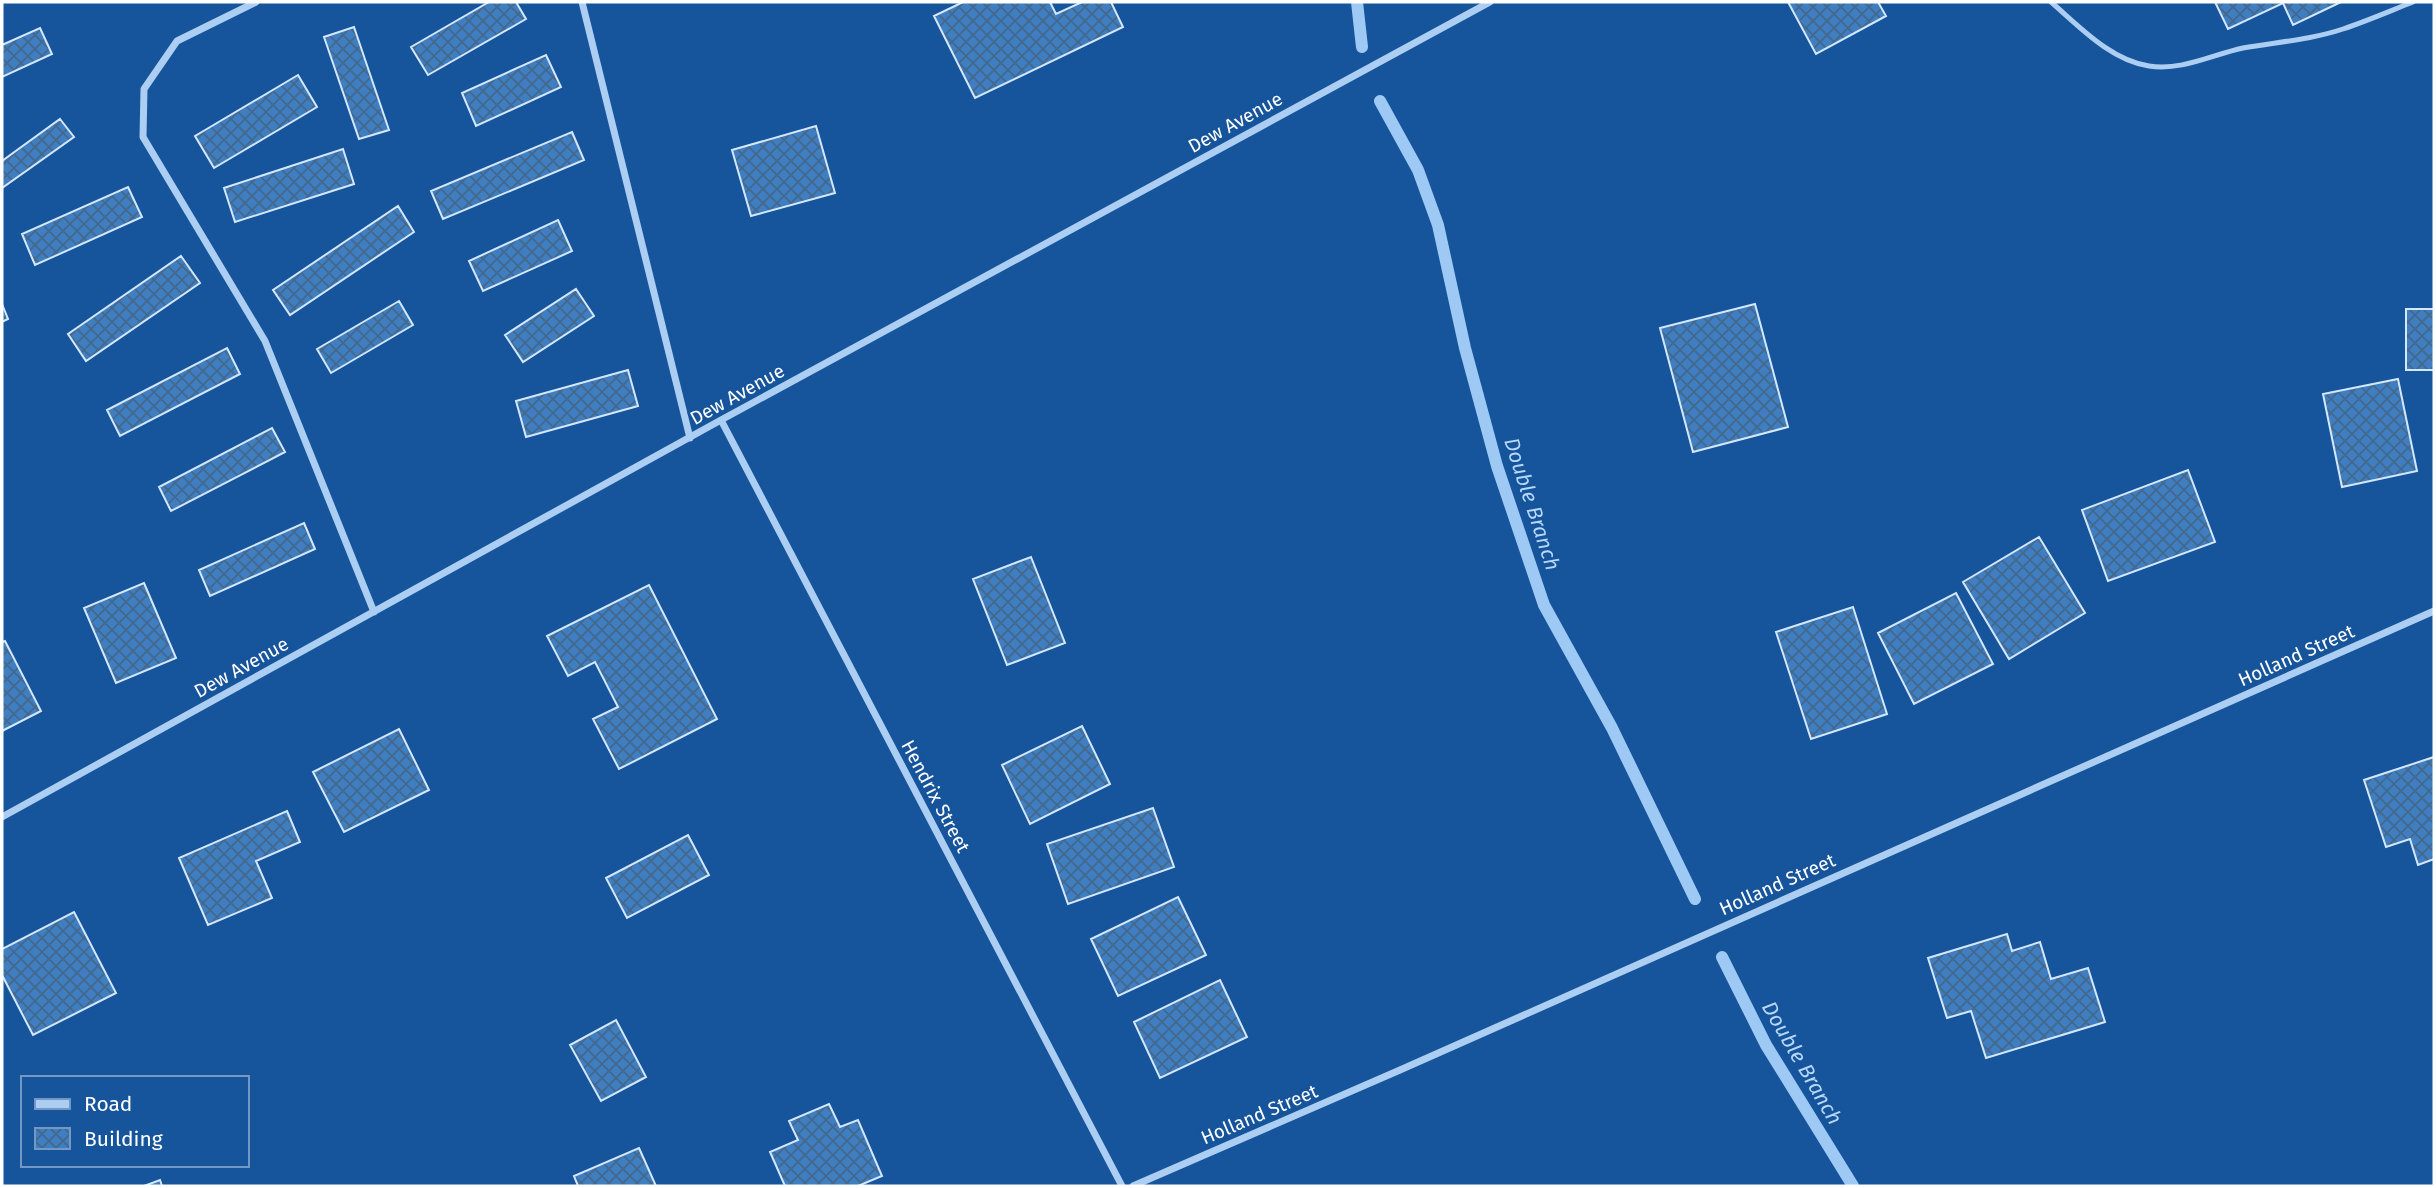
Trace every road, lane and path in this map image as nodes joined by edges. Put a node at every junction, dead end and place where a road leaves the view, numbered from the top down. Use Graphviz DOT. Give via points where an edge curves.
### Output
graph roads {
  1 [pos="256,2"];
  2 [pos="582,2"];
  3 [pos="1490,2"];
  4 [pos="2051,2"];
  5 [pos="2413,2"];
  6 [pos="721,420"];
  7 [pos="690,438"];
  8 [pos="2434,611"];
  9 [pos="374,612"];
  10 [pos="2,817"];
  11 [pos="1122,1186"];
  12 [pos="1133,1186"];
  1 -- 9 [label="street" via="177,41 144,89 143,136 265,341"];
  2 -- 7 [label="street"];
  3 -- 6 [label="street, Dew Avenue"];
  4 -- 5 [label="lane" via="2109,50 2149,66 2184,65 2241,49 2305,39"];
  6 -- 7 [label="street, Dew Avenue"];
  6 -- 11 [label="street, Hendrix Street"];
  7 -- 9 [label="street, Dew Avenue"];
  8 -- 12 [label="street, Holland Street"];
  9 -- 10 [label="street, Dew Avenue"];
}
